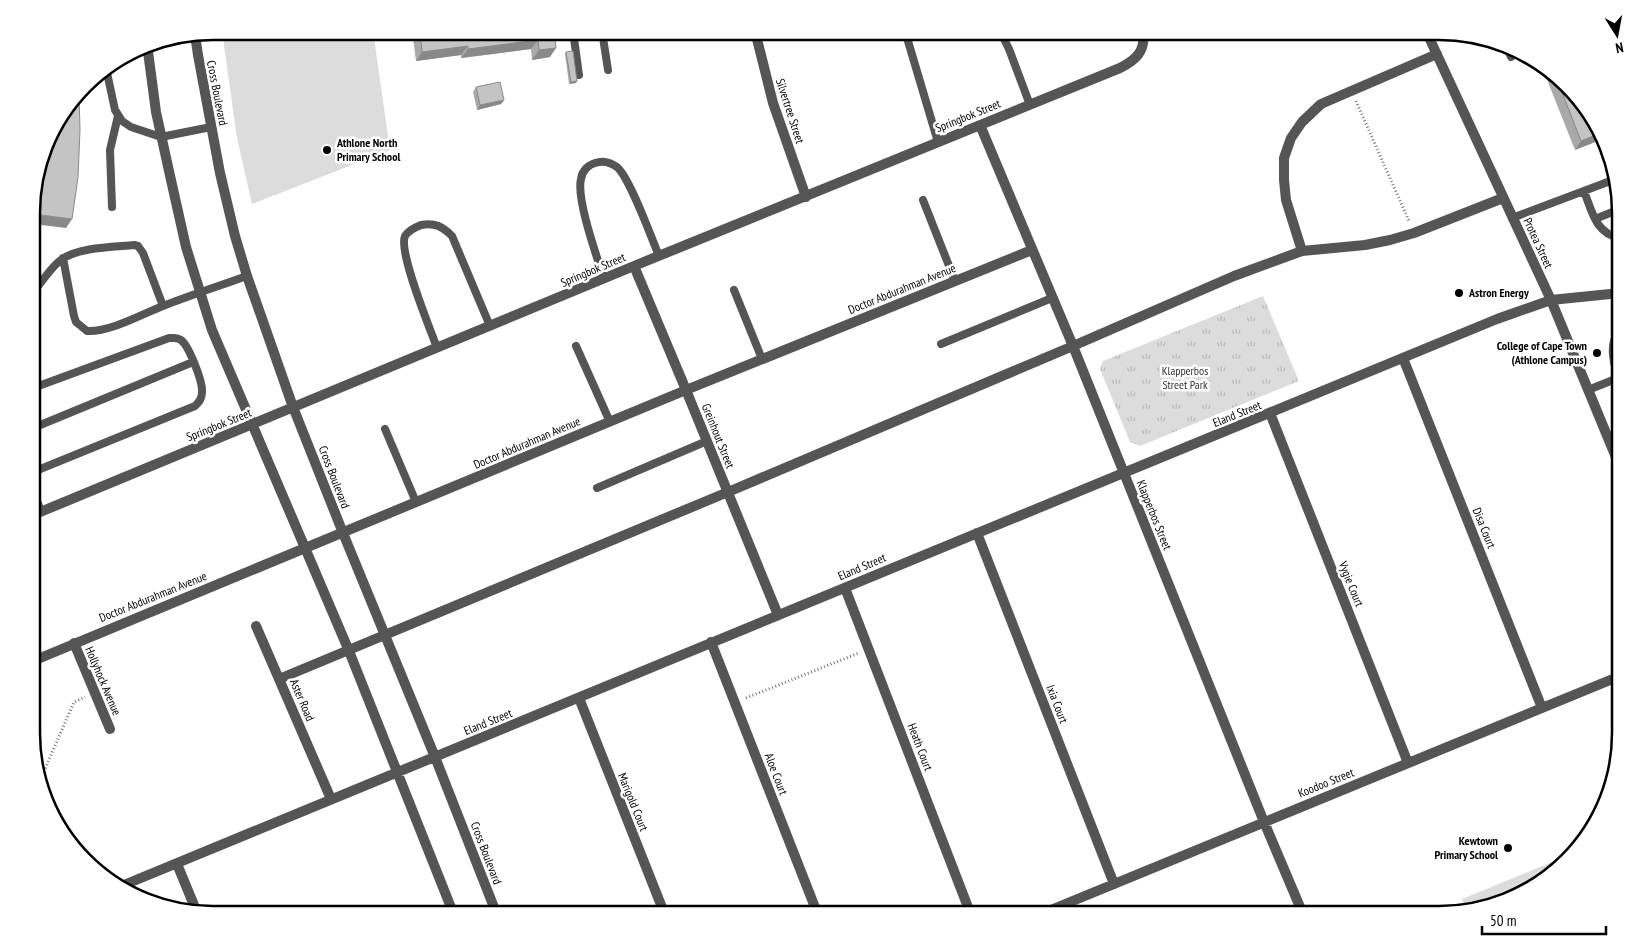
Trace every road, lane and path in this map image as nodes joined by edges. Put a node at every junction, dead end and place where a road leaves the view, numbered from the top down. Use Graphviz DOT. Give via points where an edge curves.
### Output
graph roads {
  1 [pos="574,40"];
  2 [pos="603,40"];
  3 [pos="757,40"];
  4 [pos="908,40"];
  5 [pos="1004,40"];
  6 [pos="1144,40"];
  7 [pos="1430,40"];
  8 [pos="196,41"];
  9 [pos="148,53"];
  10 [pos="1437,54"];
  11 [pos="608,70"];
  12 [pos="579,75"];
  13 [pos="107,77"];
  14 [pos="1351,90"];
  15 [pos="1030,105"];
  16 [pos="118,116"];
  17 [pos="980,125"];
  18 [pos="211,127"];
  19 [pos="161,137"];
  20 [pos="938,142"];
  21 [pos="1609,181"];
  22 [pos="1584,191"];
  23 [pos="806,197"];
  24 [pos="1503,198"];
  25 [pos="923,200"];
  26 [pos="112,207"];
  27 [pos="1612,212"];
  28 [pos="1512,218"];
  29 [pos="1595,219"];
  30 [pos="1414,233"];
  31 [pos="1612,235"];
  32 [pos="1032,250"];
  33 [pos="1302,251"];
  34 [pos="659,256"];
  35 [pos="64,258"];
  36 [pos="634,266"];
  37 [pos="247,276"];
  38 [pos="604,278"];
  39 [pos="955,280"];
  40 [pos="40,284"];
  41 [pos="734,290"];
  42 [pos="200,292"];
  43 [pos="1612,293"];
  44 [pos="1052,298"];
  45 [pos="1551,300"];
  46 [pos="163,306"];
  47 [pos="490,326"];
  48 [pos="941,344"];
  49 [pos="576,346"];
  50 [pos="1073,346"];
  51 [pos="437,348"];
  52 [pos="1403,358"];
  53 [pos="762,359"];
  54 [pos="193,362"];
  55 [pos="1612,380"];
  56 [pos="40,385"];
  57 [pos="686,390"];
  58 [pos="1588,390"];
  59 [pos="294,407"];
  60 [pos="1270,413"];
  61 [pos="610,422"];
  62 [pos="253,424"];
  63 [pos="40,425"];
  64 [pos="385,429"];
  65 [pos="707,441"];
  66 [pos="1612,448"];
  67 [pos="40,469"];
  68 [pos="1124,474"];
  69 [pos="597,488"];
  70 [pos="728,492"];
  71 [pos="416,502"];
  72 [pos="40,512"];
  73 [pos="343,533"];
  74 [pos="977,533"];
  75 [pos="305,548"];
  76 [pos="845,588"];
  77 [pos="778,615"];
  78 [pos="256,626"];
  79 [pos="385,636"];
  80 [pos="711,642"];
  81 [pos="74,643"];
  82 [pos="868,649"];
  83 [pos="348,651"];
  84 [pos="40,657"];
  85 [pos="280,679"];
  86 [pos="1612,679"];
  87 [pos="94,693"];
  88 [pos="578,698"];
  89 [pos="735,702"];
  90 [pos="1542,708"];
  91 [pos="110,729"];
  92 [pos="435,757"];
  93 [pos="1408,763"];
  94 [pos="44,770"];
  95 [pos="396,772"];
  96 [pos="331,799"];
  97 [pos="1264,822"];
  98 [pos="177,864"];
  99 [pos="128,883"];
  100 [pos="1114,884"];
  101 [pos="194,905"];
  102 [pos="450,906"];
  103 [pos="493,906"];
  104 [pos="661,906"];
  105 [pos="814,906"];
  106 [pos="968,906"];
  107 [pos="1060,906"];
  108 [pos="1300,906"];
  1 -- 12 [label="lane"];
  2 -- 11 [label="lane"];
  3 -- 23 [label="street, Silvertree Street" via="773,104"];
  4 -- 20 [label="lane"];
  5 -- 15 [label="lane"];
  6 -- 15 [label="street, Springbok Street" via="1142,50 1130,63"];
  7 -- 10 [label="street, Protea Street"];
  8 -- 18 [label="street, Cross Boulevard"];
  9 -- 19 [label="street"];
  10 -- 14 [label="street"];
  10 -- 24 [label="street, Protea Street"];
  13 -- 16 [label="lane"];
  14 -- 30 [label="path"];
  14 -- 33 [label="street" via="1320,104 1302,122 1291,138 1284,158 1286,200"];
  15 -- 17 [label="street, Springbok Street"];
  16 -- 19 [label="lane" via="131,127"];
  16 -- 26 [label="lane" via="110,150"];
  17 -- 20 [label="street, Springbok Street"];
  17 -- 32 [label="street, Klapperbos Street"];
  18 -- 19 [label="lane"];
  18 -- 37 [label="street, Cross Boulevard"];
  19 -- 42 [label="street" via="186,247"];
  20 -- 23 [label="street, Springbok Street"];
  21 -- 22 [label="lane"];
  22 -- 28 [label="lane"];
  22 -- 29 [label="lane"];
  23 -- 34 [label="street, Springbok Street"];
  24 -- 28 [label="street, Protea Street"];
  24 -- 30 [label="street"];
  25 -- 39 [label="lane"];
  27 -- 29 [label="lane"];
  28 -- 45 [label="street, Protea Street"];
  29 -- 31 [label="lane" via="1605,233"];
  30 -- 33 [label="street" via="1365,245"];
  32 -- 39 [label="street, Doctor Abdurahman Avenue"];
  32 -- 44 [label="street, Klapperbos Street"];
  33 -- 50 [label="street" via="1234,276"];
  34 -- 36 [label="street, Springbok Street"];
  34 -- 38 [label="lane" via="618,168 601,161 592,164 585,169 581,179 580,195"];
  35 -- 40 [label="lane"];
  35 -- 46 [label="lane" via="80,252 138,246"];
  35 -- 46 [label="lane" via="74,316 87,331 114,325"];
  36 -- 38 [label="street, Springbok Street"];
  36 -- 57 [label="street, Greinhout Street"];
  37 -- 42 [label="lane"];
  37 -- 59 [label="street, Cross Boulevard"];
  38 -- 47 [label="street, Springbok Street"];
  39 -- 53 [label="street, Doctor Abdurahman Avenue"];
  41 -- 53 [label="lane"];
  42 -- 46 [label="lane"];
  42 -- 62 [label="street" via="212,330"];
  43 -- 45 [label="street, Eland Street"];
  44 -- 48 [label="lane"];
  44 -- 50 [label="street, Klapperbos Street"];
  45 -- 52 [label="street, Eland Street"];
  45 -- 58 [label="street, Protea Street"];
  47 -- 51 [label="street, Springbok Street"];
  47 -- 51 [label="lane" via="452,236 442,227 420,225 405,235 404,245"];
  49 -- 61 [label="lane"];
  50 -- 68 [label="street, Klapperbos Street"];
  50 -- 70 [label="street"];
  51 -- 59 [label="street, Springbok Street"];
  52 -- 60 [label="street, Eland Street"];
  52 -- 90 [label="street, Disa Court"];
  53 -- 57 [label="street, Doctor Abdurahman Avenue"];
  54 -- 56 [label="lane" via="183,341 169,338"];
  54 -- 63 [label="lane"];
  54 -- 67 [label="lane" via="203,391 195,406"];
  55 -- 58 [label="lane"];
  57 -- 61 [label="street, Doctor Abdurahman Avenue"];
  57 -- 65 [label="street, Greinhout Street"];
  58 -- 66 [label="street, Protea Street"];
  59 -- 62 [label="street, Springbok Street"];
  59 -- 73 [label="street, Cross Boulevard"];
  60 -- 68 [label="street, Eland Street"];
  60 -- 93 [label="street, Vygie Court"];
  61 -- 71 [label="street, Doctor Abdurahman Avenue"];
  62 -- 72 [label="street, Springbok Street"];
  62 -- 75 [label="street"];
  64 -- 71 [label="lane"];
  65 -- 69 [label="lane"];
  65 -- 70 [label="street, Greinhout Street"];
  68 -- 74 [label="street, Eland Street"];
  68 -- 97 [label="street, Klapperbos Street"];
  70 -- 77 [label="street, Greinhout Street"];
  70 -- 79 [label="street"];
  71 -- 73 [label="street, Doctor Abdurahman Avenue"];
  73 -- 75 [label="street, Doctor Abdurahman Avenue"];
  73 -- 79 [label="street, Cross Boulevard"];
  74 -- 76 [label="street, Eland Street"];
  74 -- 100 [label="street, Ixia Court"];
  75 -- 81 [label="street, Doctor Abdurahman Avenue"];
  75 -- 83 [label="street"];
  76 -- 77 [label="street, Eland Street"];
  76 -- 82 [label="street, Heath Court"];
  77 -- 80 [label="street, Eland Street"];
  78 -- 85 [label="street"];
  79 -- 83 [label="street, Aster Road"];
  79 -- 92 [label="street, Cross Boulevard"];
  80 -- 88 [label="street, Eland Street"];
  80 -- 89 [label="street, Aloe Court"];
  81 -- 84 [label="street, Doctor Abdurahman Avenue"];
  81 -- 87 [label="street, Hollyhock Avenue"];
  82 -- 89 [label="path"];
  82 -- 106 [label="street, Heath Court"];
  83 -- 85 [label="street, Aster Road"];
  83 -- 95 [label="street"];
  85 -- 96 [label="street, Aster Road"];
  86 -- 90 [label="street, Koodoo Street"];
  87 -- 91 [label="street, Hollyhock Avenue"];
  87 -- 94 [label="path" via="74,702"];
  88 -- 92 [label="street, Eland Street"];
  88 -- 104 [label="street, Marigold Court"];
  89 -- 105 [label="street, Aloe Court"];
  90 -- 93 [label="street, Koodoo Street"];
  92 -- 95 [label="street, Eland Street"];
  92 -- 103 [label="street, Cross Boulevard"];
  93 -- 97 [label="street, Koodoo Street"];
  95 -- 96 [label="street, Eland Street"];
  95 -- 102 [label="street"];
  96 -- 98 [label="street, Eland Street"];
  97 -- 100 [label="street, Koodoo Street"];
  97 -- 108 [label="street, Klapperbos Street"];
  98 -- 99 [label="street, Eland Street"];
  98 -- 101 [label="street"];
  100 -- 107 [label="street, Koodoo Street"];
}
